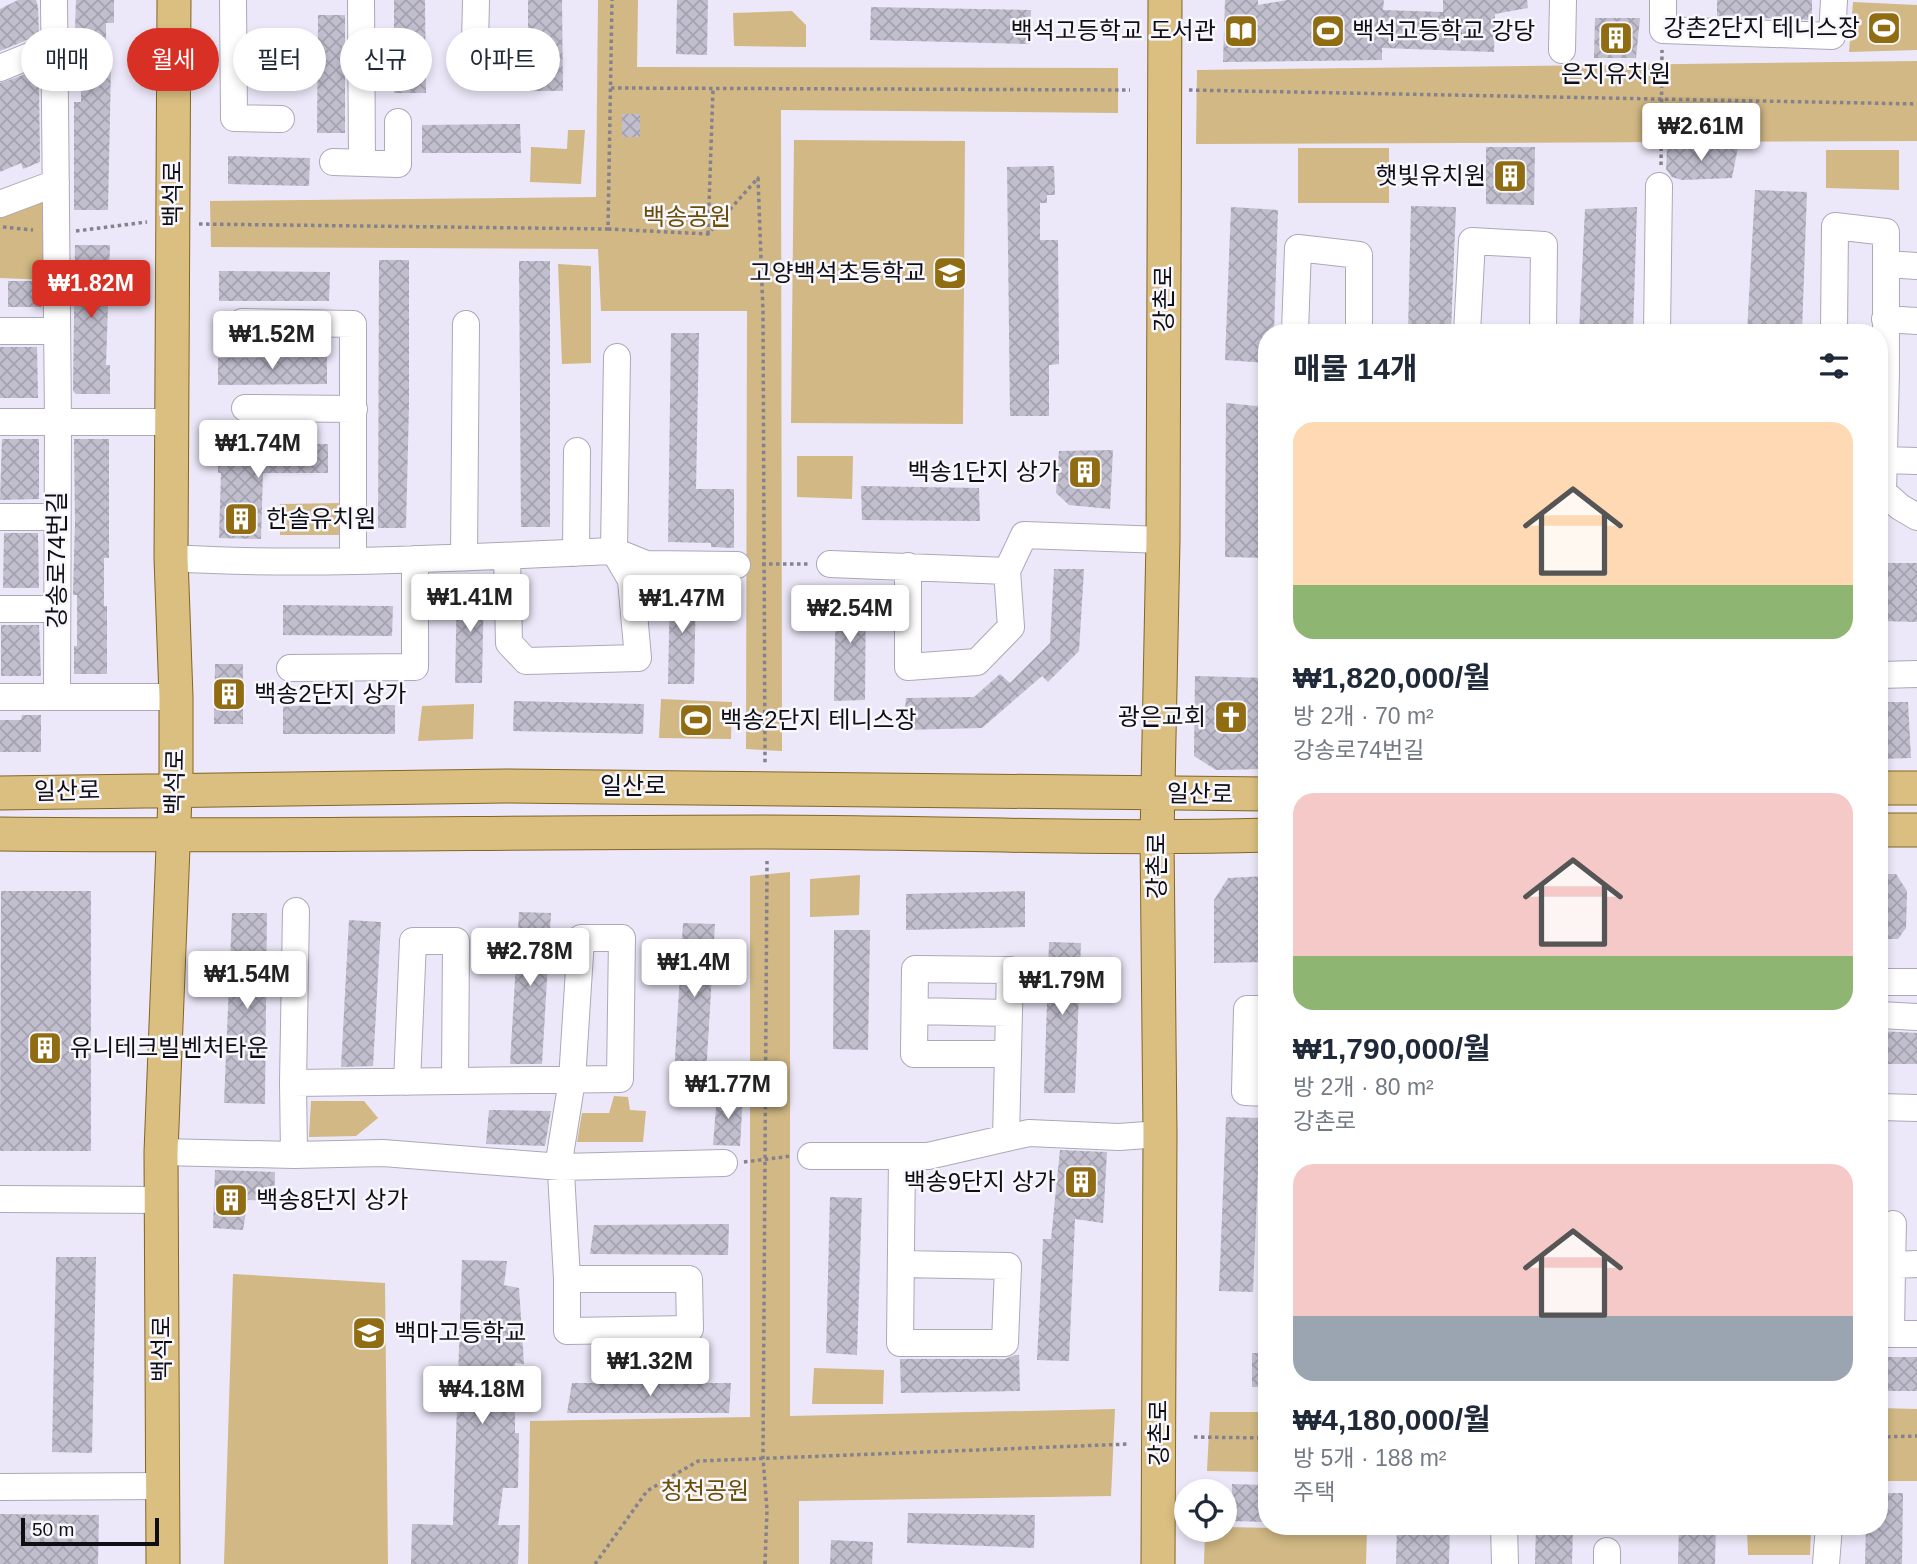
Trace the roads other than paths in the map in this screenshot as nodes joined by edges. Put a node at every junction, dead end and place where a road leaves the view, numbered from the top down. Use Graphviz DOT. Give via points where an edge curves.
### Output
graph roads {
  1 [pos="54,0"];
  2 [pos="174,0"];
  3 [pos="233,0"];
  4 [pos="361,0"];
  5 [pos="476,0"];
  6 [pos="1165,0"];
  7 [pos="1563,0"];
  8 [pos="1663,0"];
  9 [pos="1834,0"];
  10 [pos="54,28"];
  11 [pos="233,28"];
  12 [pos="475,28"];
  13 [pos="1562,50"];
  14 [pos="21,59"];
  15 [pos="0,68"];
  16 [pos="55,91"];
  17 [pos="234,91"];
  18 [pos="281,120"];
  19 [pos="398,122"];
  20 [pos="333,162"];
  21 [pos="362,162"];
  22 [pos="56,183"];
  23 [pos="1659,186"];
  24 [pos="0,204"];
  25 [pos="1886,264"];
  26 [pos="1917,266"];
  27 [pos="1885,319"];
  28 [pos="1917,321"];
  29 [pos="242,322"];
  30 [pos="466,324"];
  31 [pos="1295,324"];
  32 [pos="1359,324"];
  33 [pos="1467,324"];
  34 [pos="1543,324"];
  35 [pos="1657,324"];
  36 [pos="1834,324"];
  37 [pos="1885,324"];
  38 [pos="0,331"];
  39 [pos="57,331"];
  40 [pos="617,357"];
  41 [pos="245,408"];
  42 [pos="354,409"];
  43 [pos="0,422"];
  44 [pos="58,422"];
  45 [pos="171,422"];
  46 [pos="577,451"];
  47 [pos="1888,460"];
  48 [pos="1917,461"];
  49 [pos="0,517"];
  50 [pos="57,517"];
  51 [pos="1163,540"];
  52 [pos="614,551"];
  53 [pos="576,553"];
  54 [pos="464,556"];
  55 [pos="508,556"];
  56 [pos="171,558"];
  57 [pos="415,559"];
  58 [pos="353,560"];
  59 [pos="737,565"];
  60 [pos="830,565"];
  61 [pos="908,566"];
  62 [pos="1007,570"];
  63 [pos="0,609"];
  64 [pos="57,609"];
  65 [pos="290,668"];
  66 [pos="1917,674"];
  67 [pos="1888,675"];
  68 [pos="0,697"];
  69 [pos="57,697"];
  70 [pos="176,697"];
  71 [pos="1888,788"];
  72 [pos="1917,788"];
  73 [pos="175,790"];
  74 [pos="0,793"];
  75 [pos="1158,793"];
  76 [pos="1258,794"];
  77 [pos="1888,830"];
  78 [pos="1917,830"];
  79 [pos="0,834"];
  80 [pos="1258,835"];
  81 [pos="174,836"];
  82 [pos="1157,838"];
  83 [pos="296,911"];
  84 [pos="1888,982"];
  85 [pos="1917,982"];
  86 [pos="1258,1009"];
  87 [pos="915,1011"];
  88 [pos="1009,1013"];
  89 [pos="1888,1015"];
  90 [pos="1917,1017"];
  91 [pos="1008,1054"];
  92 [pos="572,1080"];
  93 [pos="455,1081"];
  94 [pos="407,1082"];
  95 [pos="293,1083"];
  96 [pos="1258,1093"];
  97 [pos="1888,1107"];
  98 [pos="1917,1108"];
  99 [pos="1160,1135"];
  100 [pos="1006,1138"];
  101 [pos="161,1152"];
  102 [pos="294,1155"];
  103 [pos="811,1156"];
  104 [pos="902,1156"];
  105 [pos="724,1163"];
  106 [pos="561,1167"];
  107 [pos="0,1199"];
  108 [pos="162,1200"];
  109 [pos="1896,1224"];
  110 [pos="901,1264"];
  111 [pos="1904,1264"];
  112 [pos="568,1279"];
  113 [pos="1917,1334"];
  114 [pos="163,1486"];
  115 [pos="0,1487"];
  116 [pos="1504,1535"];
  117 [pos="1828,1535"];
  118 [pos="163,1564"];
  119 [pos="1158,1564"];
  120 [pos="1504,1564"];
  121 [pos="1826,1564"];
  1 -- 10 [label="street, 강송로74번길"];
  2 -- 45 [label="main road, 백석로"];
  3 -- 11 [label="street"];
  4 -- 21 [label="street"];
  5 -- 12 [label="street"];
  6 -- 51 [label="main road, 강촌로"];
  7 -- 13 [label="street"];
  8 -- 9 [label="street" via="1663,30 1832,36"];
  14 -- 15 [label="street"];
  16 -- 22 [label="street, 강송로74번길"];
  17 -- 18 [label="street" via="234,118"];
  19 -- 21 [label="street" via="398,164"];
  20 -- 21 [label="street"];
  22 -- 24 [label="street"];
  22 -- 39 [label="street, 강송로74번길"];
  23 -- 35 [label="street"];
  25 -- 26 [label="street"];
  25 -- 27 [label="street"];
  25 -- 36 [label="street" via="1886,232 1835,226"];
  27 -- 28 [label="street"];
  27 -- 37 [label="street"];
  29 -- 42 [label="street" via="354,324"];
  30 -- 54 [label="street"];
  31 -- 32 [label="street" via="1298,248 1359,255"];
  33 -- 34 [label="street" via="1472,241 1544,245"];
  38 -- 39 [label="street"];
  39 -- 44 [label="street, 강송로74번길"];
  40 -- 52 [label="street"];
  41 -- 42 [label="street"];
  42 -- 58 [label="street"];
  43 -- 44 [label="street"];
  44 -- 45 [label="street"];
  44 -- 50 [label="street, 강송로74번길"];
  45 -- 56 [label="main road, 백석로"];
  46 -- 53 [label="street"];
  47 -- 48 [label="street"];
  49 -- 50 [label="street"];
  50 -- 64 [label="street, 강송로74번길"];
  51 -- 62 [label="street" via="1024,536"];
  51 -- 75 [label="main road, 강촌로"];
  52 -- 53 [label="street"];
  52 -- 55 [label="street" via="631,580 638,658 526,661 509,643"];
  52 -- 59 [label="street" via="646,564"];
  53 -- 55 [label="street"];
  54 -- 55 [label="street"];
  54 -- 57 [label="street"];
  56 -- 58 [label="street"];
  56 -- 70 [label="main road, 백석로"];
  57 -- 58 [label="street"];
  57 -- 65 [label="street" via="415,667"];
  60 -- 61 [label="street"];
  61 -- 62 [label="street"];
  61 -- 62 [label="street" via="908,667 977,662 1011,626"];
  63 -- 64 [label="street"];
  64 -- 69 [label="street, 강송로74번길"];
  66 -- 67 [label="street"];
  68 -- 69 [label="street"];
  69 -- 70 [label="street"];
  70 -- 73 [label="main road, 백석로"];
  71 -- 72 [label="main road"];
  73 -- 74 [label="main road, 일산로"];
  73 -- 75 [label="main road, 일산로" via="520,786"];
  73 -- 81 [label="main road, 백석로"];
  75 -- 76 [label="main road, 일산로"];
  75 -- 82 [label="main road, 강촌로"];
  77 -- 78 [label="main road"];
  79 -- 81 [label="main road, 일산로"];
  80 -- 82 [label="main road, 일산로"];
  81 -- 82 [label="main road, 일산로" via="767,832"];
  81 -- 101 [label="main road, 백석로"];
  82 -- 99 [label="main road, 강촌로"];
  83 -- 95 [label="street"];
  84 -- 85 [label="street"];
  86 -- 96 [label="street" via="1247,1009 1245,1092"];
  87 -- 88 [label="street"];
  87 -- 88 [label="street" via="915,968 1010,970"];
  87 -- 91 [label="street" via="914,1054"];
  88 -- 91 [label="street"];
  89 -- 90 [label="street"];
  91 -- 100 [label="street"];
  92 -- 92 [label="street" via="581,938 622,937 620,1079"];
  92 -- 93 [label="street"];
  92 -- 106 [label="street"];
  93 -- 94 [label="street"];
  93 -- 94 [label="street" via="456,941 413,941"];
  94 -- 95 [label="street"];
  95 -- 102 [label="street"];
  97 -- 98 [label="street"];
  99 -- 100 [label="street" via="1119,1138 1029,1133"];
  99 -- 119 [label="main road, 강촌로"];
  100 -- 104 [label="street" via="928,1156"];
  101 -- 102 [label="street"];
  101 -- 108 [label="main road, 백석로"];
  102 -- 106 [label="street" via="383,1153"];
  103 -- 104 [label="street"];
  104 -- 110 [label="street"];
  105 -- 106 [label="street"];
  106 -- 112 [label="street"];
  107 -- 108 [label="street"];
  108 -- 114 [label="main road, 백석로"];
  109 -- 111 [label="street"];
  110 -- 110 [label="street" via="900,1343 1004,1343 1008,1266"];
  111 -- 113 [label="street" via="1891,1334"];
  112 -- 112 [label="street" via="689,1279 690,1329 567,1331"];
  114 -- 115 [label="street"];
  114 -- 118 [label="main road, 백석로"];
  116 -- 120 [label="street"];
  117 -- 121 [label="street"];
}
